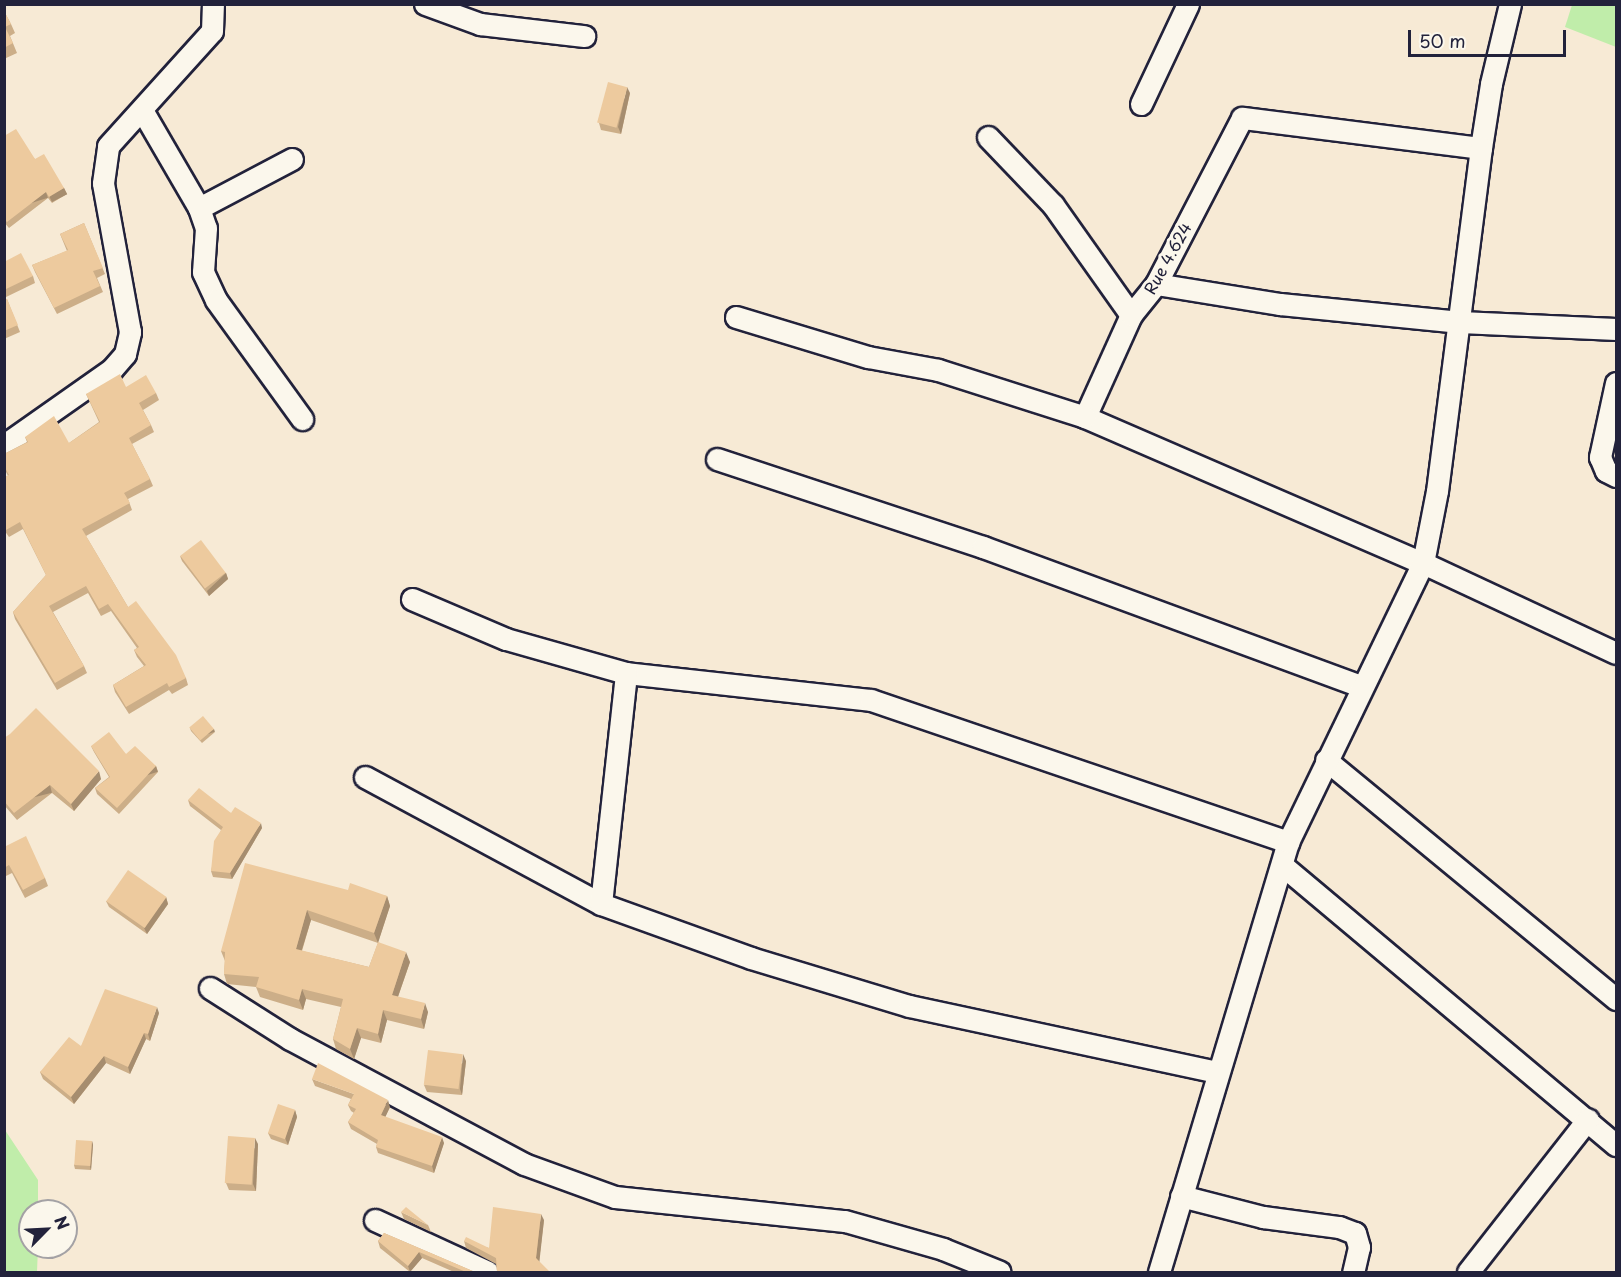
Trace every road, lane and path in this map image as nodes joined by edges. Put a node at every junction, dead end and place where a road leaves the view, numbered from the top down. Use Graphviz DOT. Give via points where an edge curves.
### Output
graph roads {
  1 [pos="213,4"];
  2 [pos="425,4"];
  3 [pos="1188,4"];
  4 [pos="1510,4"];
  5 [pos="584,36"];
  6 [pos="1141,104"];
  7 [pos="142,110"];
  8 [pos="988,136"];
  9 [pos="1481,148"];
  10 [pos="292,159"];
  11 [pos="199,208"];
  12 [pos="1156,284"];
  13 [pos="1131,315"];
  14 [pos="736,317"];
  15 [pos="1460,322"];
  16 [pos="1617,329"];
  17 [pos="1617,383"];
  18 [pos="1085,417"];
  19 [pos="302,419"];
  20 [pos="8,435"];
  21 [pos="717,459"];
  22 [pos="1617,476"];
  23 [pos="1423,563"];
  24 [pos="412,599"];
  25 [pos="1617,653"];
  26 [pos="626,672"];
  27 [pos="1361,686"];
  28 [pos="1326,760"];
  29 [pos="365,777"];
  30 [pos="1288,842"];
  31 [pos="1282,865"];
  32 [pos="601,904"];
  33 [pos="210,988"];
  34 [pos="1617,999"];
  35 [pos="1216,1072"];
  36 [pos="1588,1119"];
  37 [pos="1617,1145"];
  38 [pos="1181,1196"];
  39 [pos="375,1220"];
  40 [pos="488,1272"];
  41 [pos="1000,1272"];
  42 [pos="1159,1272"];
  43 [pos="1353,1272"];
  44 [pos="1468,1272"];
  1 -- 7 [label="street" via="212,31"];
  2 -- 5 [label="street" via="480,24"];
  3 -- 6 [label="street"];
  4 -- 9 [label="street"];
  7 -- 11 [label="street"];
  7 -- 20 [label="street" via="108,146 103,183 130,332 124,354 112,369"];
  8 -- 13 [label="street" via="1053,205"];
  9 -- 12 [label="street, Rue 4.624" via="1242,118"];
  9 -- 15 [label="street"];
  10 -- 11 [label="street"];
  11 -- 19 [label="street" via="206,228 203,272 216,300"];
  12 -- 13 [label="street, Rue 4.624"];
  12 -- 15 [label="street" via="1280,304"];
  13 -- 18 [label="street, Rue 4.624"];
  14 -- 18 [label="street" via="868,357 938,370"];
  15 -- 16 [label="street"];
  15 -- 23 [label="street"];
  17 -- 22 [label="street" via="1600,457 1606,471"];
  18 -- 23 [label="street"];
  21 -- 27 [label="street" via="983,547"];
  23 -- 25 [label="street"];
  23 -- 27 [label="street"];
  24 -- 26 [label="street" via="506,639"];
  26 -- 30 [label="street" via="871,700"];
  26 -- 32 [label="street"];
  27 -- 28 [label="street"];
  28 -- 30 [label="street"];
  28 -- 34 [label="street"];
  29 -- 32 [label="street"];
  30 -- 31 [label="street"];
  31 -- 35 [label="street"];
  31 -- 36 [label="street"];
  32 -- 35 [label="street" via="751,958 909,1006"];
  33 -- 41 [label="street" via="290,1039 524,1164 605,1193 845,1221 943,1249"];
  35 -- 38 [label="street"];
  36 -- 37 [label="street"];
  36 -- 44 [label="street"];
  38 -- 42 [label="street"];
  38 -- 43 [label="street" via="1263,1217 1339,1227 1355,1233 1359,1246"];
  39 -- 40 [label="street"];
}
